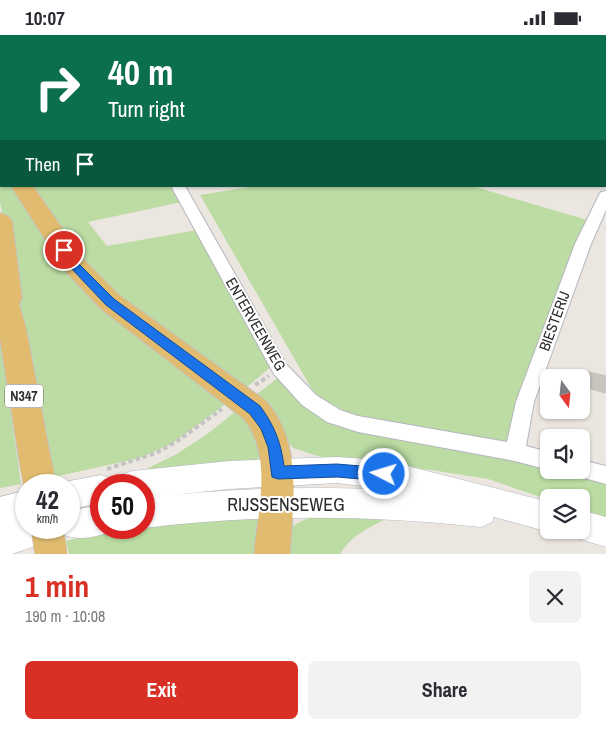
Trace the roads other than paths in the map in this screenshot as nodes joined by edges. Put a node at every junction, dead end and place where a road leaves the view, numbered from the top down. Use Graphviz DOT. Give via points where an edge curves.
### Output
graph roads {
  1 [pos="23,187"];
  2 [pos="179,187"];
  3 [pos="606,195"];
  4 [pos="0,221"];
  5 [pos="0,281"];
  6 [pos="12,328"];
  7 [pos="515,452"];
  8 [pos="540,459"];
  9 [pos="590,471"];
  10 [pos="35,474"];
  11 [pos="606,475"];
  12 [pos="155,483"];
  13 [pos="276,487"];
  14 [pos="155,512"];
  15 [pos="540,517"];
  16 [pos="590,528"];
  17 [pos="606,532"];
  18 [pos="272,554"];
  1 -- 13 [label="main road" via="75,266 110,302 255,410 267,426 275,447"];
  2 -- 7 [label="street, ENTERVEENWEG" via="280,369 308,400 334,416 358,424"];
  3 -- 7 [label="street, BIESTERIJ" via="583,244 524,402"];
  4 -- 6 [label="main road, N347"];
  5 -- 6 [label="main road, N347"];
  6 -- 10 [label="main road, N347"];
  7 -- 8 [label="street"];
  9 -- 11 [label="street"];
  12 -- 13 [label="main road, RIJSSENSEWEG" via="210,477"];
  13 -- 14 [label="main road, RIJSSENSEWEG" via="224,503"];
  13 -- 15 [label="main road, RIJSSENSEWEG"];
  13 -- 18 [label="main road"];
  16 -- 17 [label="main road"];
}
